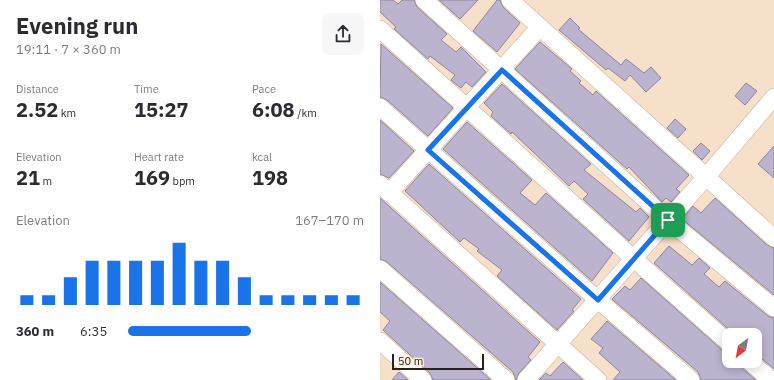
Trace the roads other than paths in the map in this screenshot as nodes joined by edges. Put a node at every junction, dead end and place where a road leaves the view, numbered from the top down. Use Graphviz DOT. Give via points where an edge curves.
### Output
graph roads {
  1 [pos="424,0"];
  2 [pos="510,0"];
  3 [pos="540,26"];
  4 [pos="380,29"];
  5 [pos="502,70"];
  6 [pos="774,97"];
  7 [pos="380,107"];
  8 [pos="466,107"];
  9 [pos="428,150"];
  10 [pos="706,177"];
  11 [pos="385,189"];
  12 [pos="668,220"];
  13 [pos="774,238"];
  14 [pos="634,260"];
  15 [pos="380,269"];
  16 [pos="598,300"];
  17 [pos="774,308"];
  18 [pos="722,337"];
  19 [pos="380,341"];
  20 [pos="558,344"];
  21 [pos="757,368"];
  22 [pos="423,380"];
  23 [pos="506,380"];
  24 [pos="526,380"];
  25 [pos="598,380"];
  26 [pos="691,380"];
  27 [pos="771,380"];
  1 -- 5 [label="street"];
  2 -- 3 [label="street"];
  3 -- 5 [label="street"];
  3 -- 10 [label="street"];
  4 -- 8 [label="street"];
  5 -- 8 [label="street"];
  5 -- 12 [label="street"];
  6 -- 10 [label="street"];
  7 -- 9 [label="street"];
  8 -- 9 [label="street"];
  8 -- 14 [label="street"];
  9 -- 11 [label="street"];
  9 -- 16 [label="street"];
  10 -- 12 [label="street"];
  10 -- 13 [label="street"];
  11 -- 20 [label="street"];
  12 -- 14 [label="street"];
  12 -- 17 [label="street"];
  14 -- 16 [label="street"];
  14 -- 18 [label="street"];
  15 -- 23 [label="street"];
  16 -- 20 [label="street"];
  16 -- 26 [label="street"];
  19 -- 22 [label="street"];
  20 -- 24 [label="street"];
  20 -- 25 [label="street"];
  21 -- 27 [label="street"];
}
